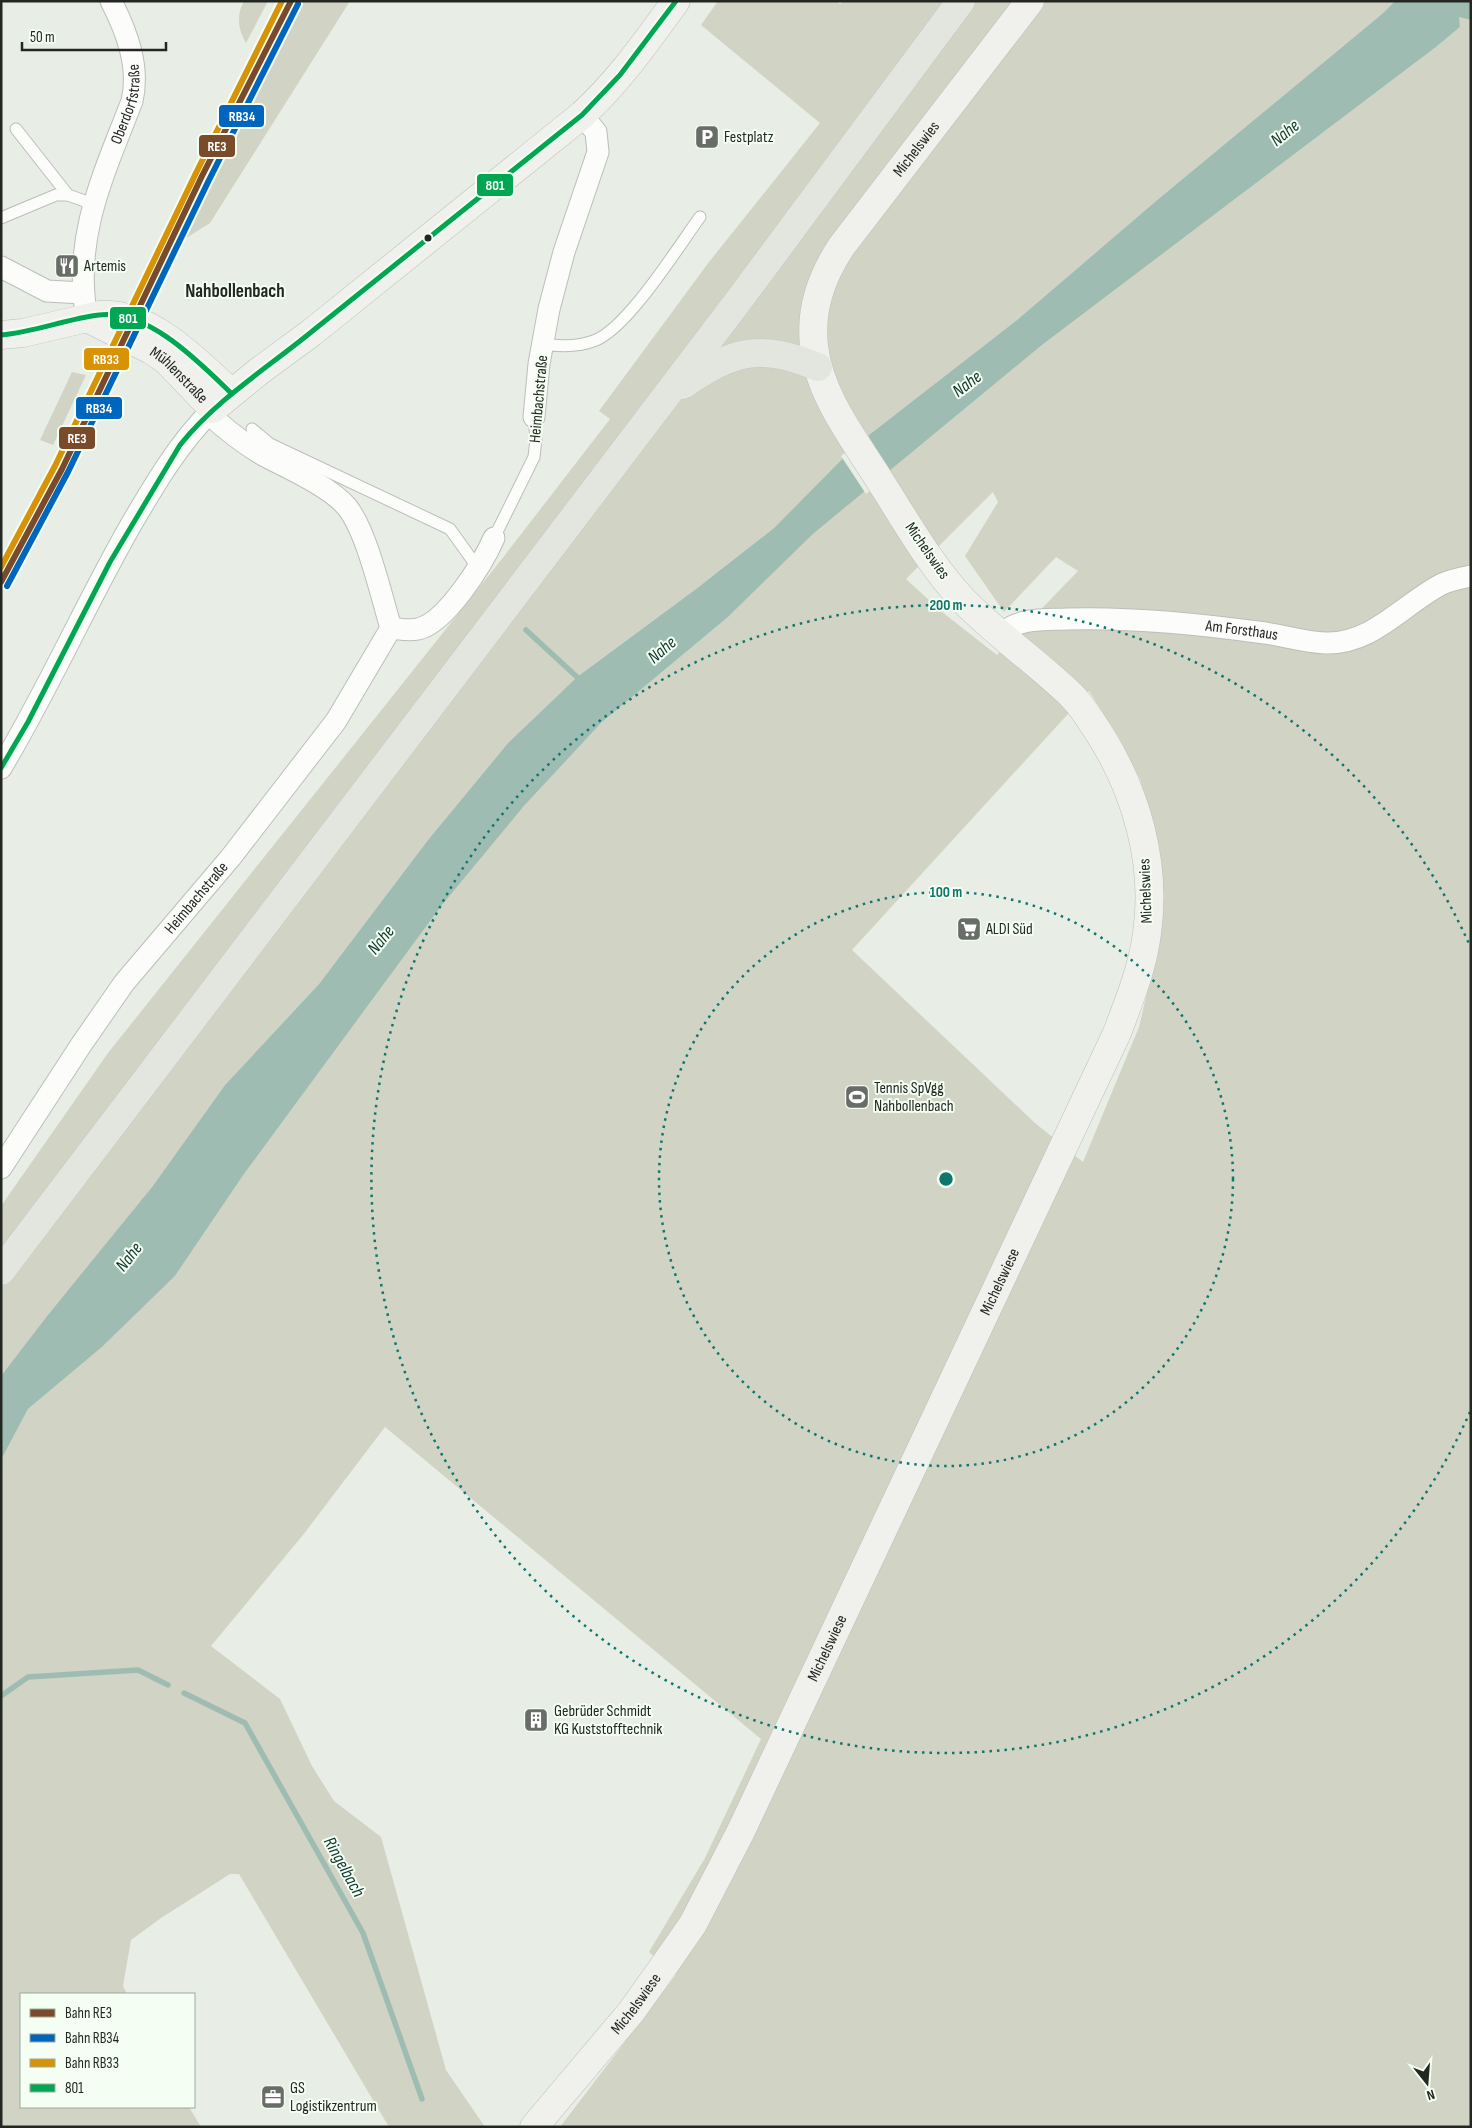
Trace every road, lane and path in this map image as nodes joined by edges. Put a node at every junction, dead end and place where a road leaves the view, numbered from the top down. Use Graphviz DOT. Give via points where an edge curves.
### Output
graph roads {
  1 [pos="111,1"];
  2 [pos="676,1"];
  3 [pos="960,1"];
  4 [pos="1030,1"];
  5 [pos="582,115"];
  6 [pos="16,129"];
  7 [pos="68,195"];
  8 [pos="92,204"];
  9 [pos="3,217"];
  10 [pos="700,217"];
  11 [pos="1,267"];
  12 [pos="85,306"];
  13 [pos="1,335"];
  14 [pos="543,344"];
  15 [pos="818,366"];
  16 [pos="663,398"];
  17 [pos="218,406"];
  18 [pos="534,418"];
  19 [pos="252,429"];
  20 [pos="494,538"];
  21 [pos="478,568"];
  22 [pos="1471,576"];
  23 [pos="391,628"];
  24 [pos="1000,635"];
  25 [pos="1,768"];
  26 [pos="1069,1137"];
  27 [pos="1,1168"];
  28 [pos="1,1271"];
  29 [pos="534,2127"];
  1 -- 8 [label="street, Oberdorfstraße" via="129,44 136,85"];
  2 -- 5 [label="street" via="622,74"];
  3 -- 16 [label="main road"];
  4 -- 15 [label="street, Michelswies" via="830,264 821,283 813,318"];
  5 -- 14 [label="street, Heimbachstraße" via="596,132 602,152 564,252"];
  5 -- 17 [label="street"];
  6 -- 7 [label="lane"];
  7 -- 8 [label="lane"];
  7 -- 9 [label="lane" via="56,195"];
  8 -- 12 [label="street, Oberdorfstraße" via="84,249"];
  10 -- 14 [label="lane" via="632,310 618,324 598,339 580,345"];
  11 -- 12 [label="street"];
  12 -- 13 [label="street" via="23,333"];
  12 -- 17 [label="street, Mühlenstraße" via="166,360"];
  14 -- 18 [label="street, Heimbachstraße"];
  15 -- 16 [label="main road" via="774,353 747,353 717,362"];
  15 -- 24 [label="street, Michelswies" via="831,400 910,527 961,598"];
  16 -- 28 [label="main road"];
  17 -- 23 [label="street" via="235,438 301,475 346,506 360,530"];
  17 -- 25 [label="street" via="180,445 144,504 90,598 28,722"];
  18 -- 20 [label="lane, Heimbachstraße" via="534,457"];
  19 -- 21 [label="lane" via="270,444 450,529"];
  20 -- 21 [label="street, Heimbachstraße"];
  21 -- 23 [label="street, Heimbachstraße" via="441,617 430,625 409,631"];
  22 -- 24 [label="street, Am Forsthaus" via="1442,584 1384,624 1343,642 1324,643 1266,633 1125,619 1028,620 1010,626"];
  23 -- 27 [label="street, Heimbachstraße" via="336,721 231,857 124,984"];
  24 -- 26 [label="street, Michelswies" via="1074,698 1096,728 1128,786 1147,859 1150,895 1148,933 1136,983 1117,1033"];
  26 -- 29 [label="street, Michelswiese" via="741,1831 693,1924 631,2012"];
}
